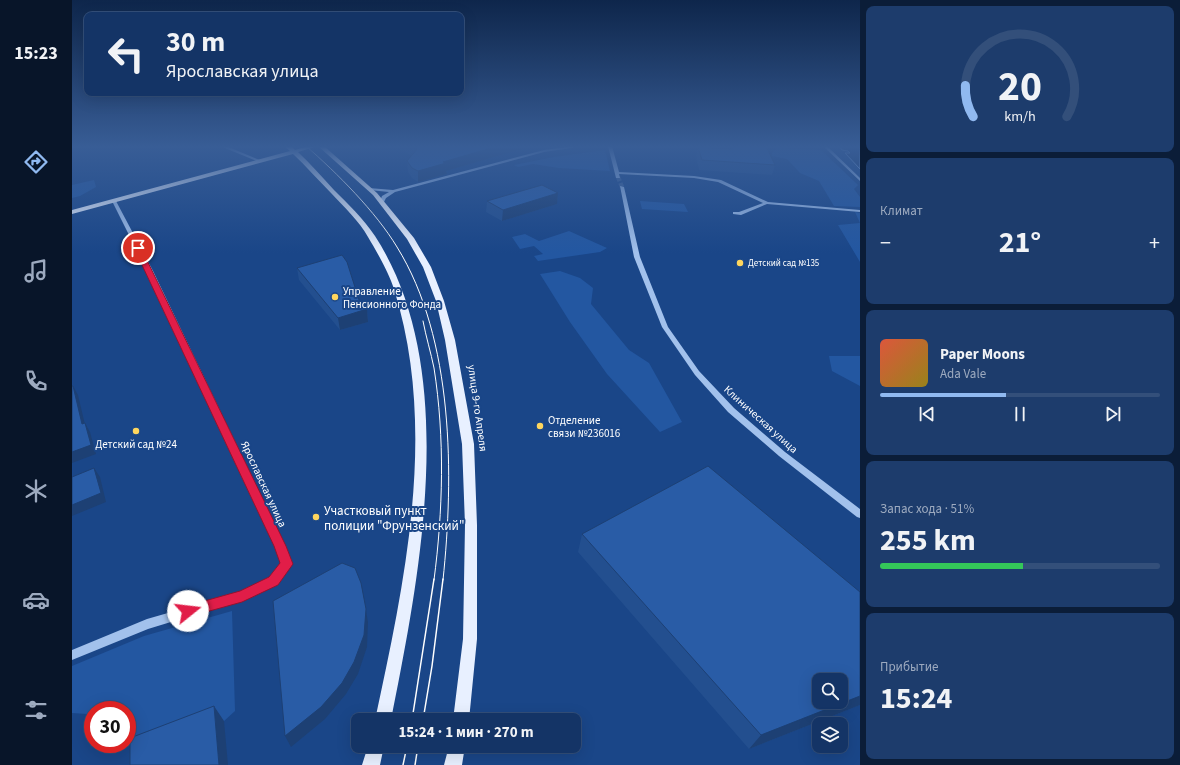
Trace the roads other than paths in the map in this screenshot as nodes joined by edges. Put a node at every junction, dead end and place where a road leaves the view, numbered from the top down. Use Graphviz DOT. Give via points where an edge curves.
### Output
graph roads {
  1 [pos="184,182"];
  2 [pos="323,182"];
  3 [pos="362,182"];
  4 [pos="428,182"];
  5 [pos="721,182"];
  6 [pos="369,188"];
  7 [pos="622,188"];
  8 [pos="393,191"];
  9 [pos="114,201"];
  10 [pos="382,201"];
  11 [pos="767,203"];
  12 [pos="860,211"];
  13 [pos="72,212"];
  14 [pos="735,213"];
  15 [pos="860,514"];
  16 [pos="72,655"];
  17 [pos="385,713"];
  18 [pos="462,713"];
  19 [pos="374,753"];
  20 [pos="456,753"];
  21 [pos="371,765"];
  22 [pos="454,765"];
  1 -- 9 [label="main road"];
  2 -- 17 [label="main road" via="360,220 372,237 399,294 412,340 418,382 418,504 398,651"];
  3 -- 6 [label="main road, улица 9-го Апреля"];
  4 -- 8 [label="street"];
  5 -- 11 [label="street"];
  6 -- 8 [label="street"];
  6 -- 10 [label="main road, улица 9-го Апреля"];
  7 -- 15 [label="street, Клиническая улица" via="637,256 665,327 697,373 731,410 782,454"];
  8 -- 10 [label="street"];
  9 -- 13 [label="main road"];
  9 -- 16 [label="street, Ярославская улица" via="150,271 287,564 274,581 242,596 147,624"];
  10 -- 18 [label="main road, улица 9-го Апреля" via="419,251 440,301 464,410 469,450 471,601 470,639"];
  11 -- 12 [label="street"];
  11 -- 14 [label="street" via="739,214"];
  19 -- 21 [label="main road"];
  20 -- 22 [label="main road"];
}
